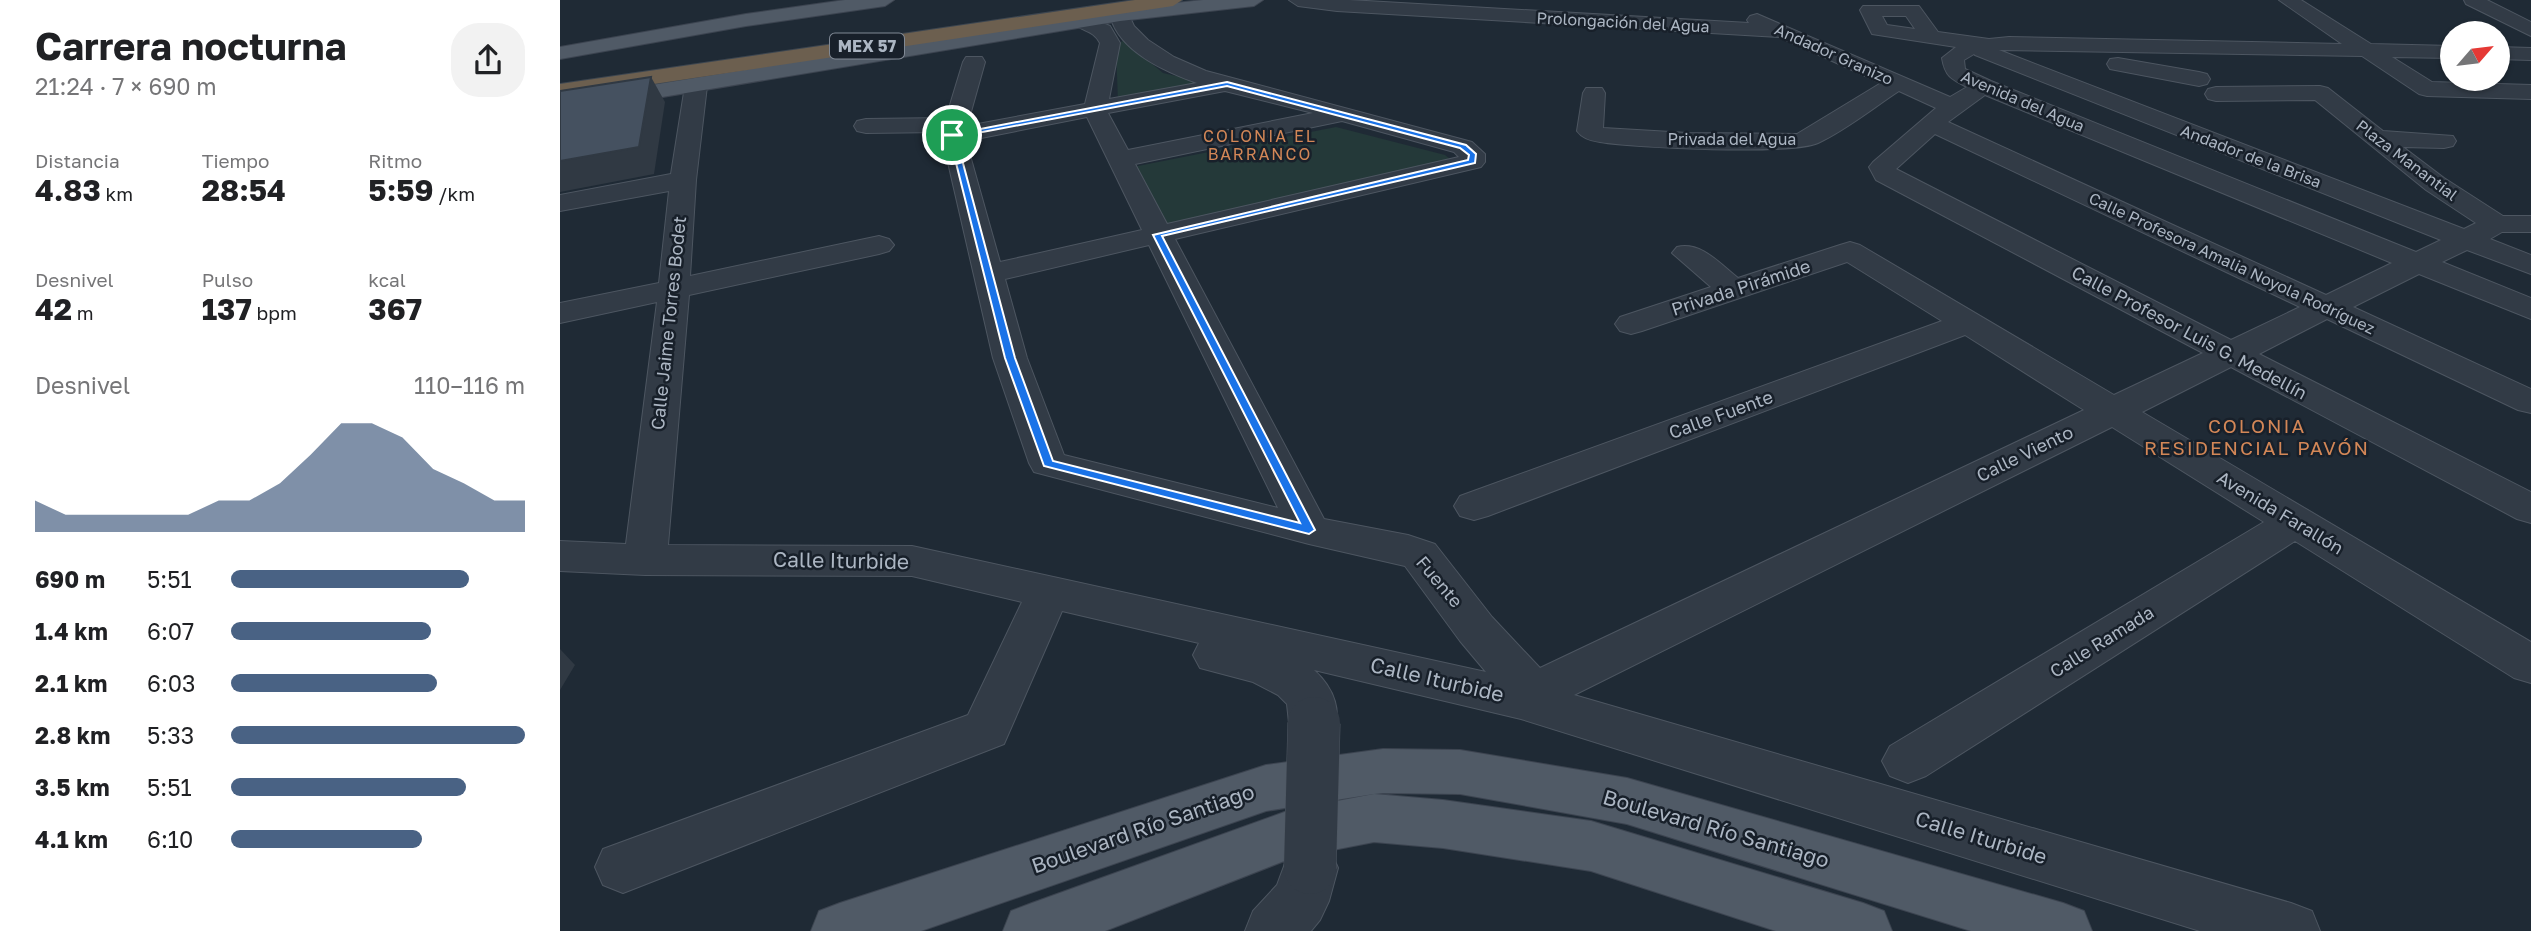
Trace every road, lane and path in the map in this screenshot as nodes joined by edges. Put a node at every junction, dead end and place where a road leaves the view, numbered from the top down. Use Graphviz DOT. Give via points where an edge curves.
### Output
graph roads {
  1 [pos="885,0"];
  2 [pos="1051,0"];
  3 [pos="1173,0"];
  4 [pos="1201,0"];
  5 [pos="1254,0"];
  6 [pos="1298,0"];
  7 [pos="2288,0"];
  8 [pos="2473,0"];
  9 [pos="1730,7"];
  10 [pos="1154,10"];
  11 [pos="1120,16"];
  12 [pos="1082,21"];
  13 [pos="2287,22"];
  14 [pos="2327,23"];
  15 [pos="2363,24"];
  16 [pos="2114,25"];
  17 [pos="2409,30"];
  18 [pos="2531,30"];
  19 [pos="1779,31"];
  20 [pos="1931,37"];
  21 [pos="2079,44"];
  22 [pos="723,46"];
  23 [pos="1981,46"];
  24 [pos="2137,46"];
  25 [pos="2160,46"];
  26 [pos="2440,47"];
  27 [pos="2371,51"];
  28 [pos="682,52"];
  29 [pos="560,53"];
  30 [pos="2440,53"];
  31 [pos="2510,53"];
  32 [pos="2531,54"];
  33 [pos="974,62"];
  34 [pos="560,69"];
  35 [pos="2510,79"];
  36 [pos="2531,80"];
  37 [pos="1898,82"];
  38 [pos="1227,84"];
  39 [pos="696,86"];
  40 [pos="1983,86"];
  41 [pos="560,92"];
  42 [pos="2531,92"];
  43 [pos="1594,93"];
  44 [pos="2216,94"];
  45 [pos="560,107"];
  46 [pos="1095,110"];
  47 [pos="1344,114"];
  48 [pos="1943,115"];
  49 [pos="866,126"];
  50 [pos="953,130"];
  51 [pos="2377,138"];
  52 [pos="2444,141"];
  53 [pos="1119,160"];
  54 [pos="683,180"];
  55 [pos="560,203"];
  56 [pos="2498,229"];
  57 [pos="1157,235"];
  58 [pos="879,245"];
  59 [pos="1850,251"];
  60 [pos="1687,254"];
  61 [pos="2419,263"];
  62 [pos="2531,265"];
  63 [pos="988,274"];
  64 [pos="674,289"];
  65 [pos="1733,290"];
  66 [pos="2326,307"];
  67 [pos="2531,309"];
  68 [pos="560,313"];
  69 [pos="1968,323"];
  70 [pos="1631,324"];
  71 [pos="2228,354"];
  72 [pos="2531,402"];
  73 [pos="2113,412"];
  74 [pos="1474,506"];
  75 [pos="2531,509"];
  76 [pos="2295,523"];
  77 [pos="1309,530"];
  78 [pos="560,556"];
  79 [pos="645,559"];
  80 [pos="1049,592"];
  81 [pos="1140,613"];
  82 [pos="2531,665"];
  83 [pos="1527,696"];
  84 [pos="1908,761"];
  85 [pos="623,867"];
  86 [pos="840,931"];
  87 [pos="1032,931"];
  88 [pos="1274,931"];
  89 [pos="1863,931"];
  90 [pos="2063,931"];
  91 [pos="2291,931"];
  1 -- 29 [label="main road"];
  2 -- 22 [label="highway, MEX 57"];
  3 -- 41 [label="highway, MEX 57"];
  4 -- 10 [label="highway"];
  5 -- 10 [label="main road"];
  6 -- 19 [label="street, Prolongación del Agua"];
  7 -- 14 [label="street"];
  8 -- 18 [label="street"];
  9 -- 19 [label="street, Andador Granizo"];
  10 -- 11 [label="main road"];
  11 -- 12 [label="main road"];
  11 -- 38 [label="street" via="1126,31 1146,49 1173,66"];
  12 -- 39 [label="main road"];
  12 -- 46 [label="street" via="1103,30 1110,43"];
  13 -- 14 [label="street"];
  14 -- 15 [label="street"];
  14 -- 27 [label="street"];
  16 -- 24 [label="street"];
  17 -- 26 [label="street"];
  19 -- 37 [label="street, Andador Granizo"];
  20 -- 20 [label="street" via="1912,10 1870,10 1879,30"];
  20 -- 23 [label="street"];
  21 -- 23 [label="street"];
  21 -- 24 [label="street"];
  21 -- 44 [label="street" via="2117,64"];
  23 -- 40 [label="street, Avenida del Agua" via="1953,58 1955,72"];
  23 -- 56 [label="street, Andador de la Brisa"];
  24 -- 25 [label="street"];
  25 -- 27 [label="street"];
  25 -- 44 [label="street"];
  27 -- 30 [label="street"];
  27 -- 42 [label="street" via="2427,89"];
  28 -- 34 [label="highway"];
  31 -- 32 [label="street"];
  33 -- 50 [label="street"];
  35 -- 36 [label="street"];
  37 -- 43 [label="street, Privada del Agua" via="1797,141 1600,135 1589,131"];
  37 -- 48 [label="street, Andador Granizo"];
  38 -- 46 [label="street"];
  38 -- 47 [label="street"];
  39 -- 45 [label="main road"];
  39 -- 54 [label="street, Calle Jaime Torres Bodet"];
  40 -- 48 [label="street"];
  40 -- 61 [label="street, Avenida del Agua"];
  44 -- 51 [label="street, Plaza Manantial" via="2320,93"];
  46 -- 50 [label="street"];
  46 -- 53 [label="street"];
  47 -- 53 [label="street"];
  47 -- 57 [label="street" via="1463,147 1472,154 1472,162"];
  48 -- 66 [label="street, Calle Profesora Amalia Noyola Rodríguez"];
  48 -- 71 [label="street, Calle Profesor Luis G. Medellín" via="1882,167 1885,174"];
  49 -- 50 [label="street"];
  50 -- 63 [label="street"];
  51 -- 52 [label="street"];
  51 -- 56 [label="street, Plaza Manantial"];
  53 -- 57 [label="street"];
  54 -- 55 [label="street"];
  54 -- 64 [label="street, Calle Jaime Torres Bodet"];
  56 -- 61 [label="street, Calle Viento"];
  56 -- 62 [label="street, Andador de la Brisa"];
  57 -- 63 [label="street"];
  57 -- 77 [label="street"];
  58 -- 64 [label="street"];
  59 -- 65 [label="street, Privada Pirámide"];
  59 -- 69 [label="street, Avenida Farallón"];
  60 -- 65 [label="street"];
  61 -- 66 [label="street, Calle Viento"];
  61 -- 67 [label="street, Avenida del Agua"];
  63 -- 77 [label="street, Fuente" via="1010,358 1048,463"];
  64 -- 68 [label="street"];
  64 -- 79 [label="street, Calle Jaime Torres Bodet"];
  65 -- 70 [label="street, Privada Pirámide"];
  66 -- 71 [label="street, Calle Viento"];
  66 -- 72 [label="street, Calle Profesora Amalia Noyola Rodríguez"];
  69 -- 73 [label="street, Avenida Farallón"];
  69 -- 74 [label="street, Calle Fuente"];
  71 -- 73 [label="street, Calle Viento"];
  71 -- 75 [label="street, Calle Profesor Luis G. Medellín"];
  73 -- 76 [label="street, Avenida Farallón"];
  73 -- 83 [label="street, Calle Viento"];
  76 -- 82 [label="street, Avenida Farallón"];
  76 -- 84 [label="street, Calle Ramada"];
  77 -- 83 [label="street, Fuente" via="1420,555"];
  78 -- 79 [label="street, Calle Iturbide"];
  79 -- 80 [label="street, Calle Iturbide" via="912,561"];
  80 -- 81 [label="street, Calle Iturbide"];
  80 -- 85 [label="street" via="986,729"];
  81 -- 83 [label="street, Calle Iturbide"];
  81 -- 88 [label="street, bridge" via="1188,649 1250,662 1298,682 1311,701 1310,868 1300,901"];
  83 -- 91 [label="street, Calle Iturbide"];
  86 -- 90 [label="main road, Boulevard Río Santiago" via="1266,788 1383,771 1460,772 1628,801"];
  87 -- 89 [label="main road" via="1290,834 1374,818 1591,846"];
}
